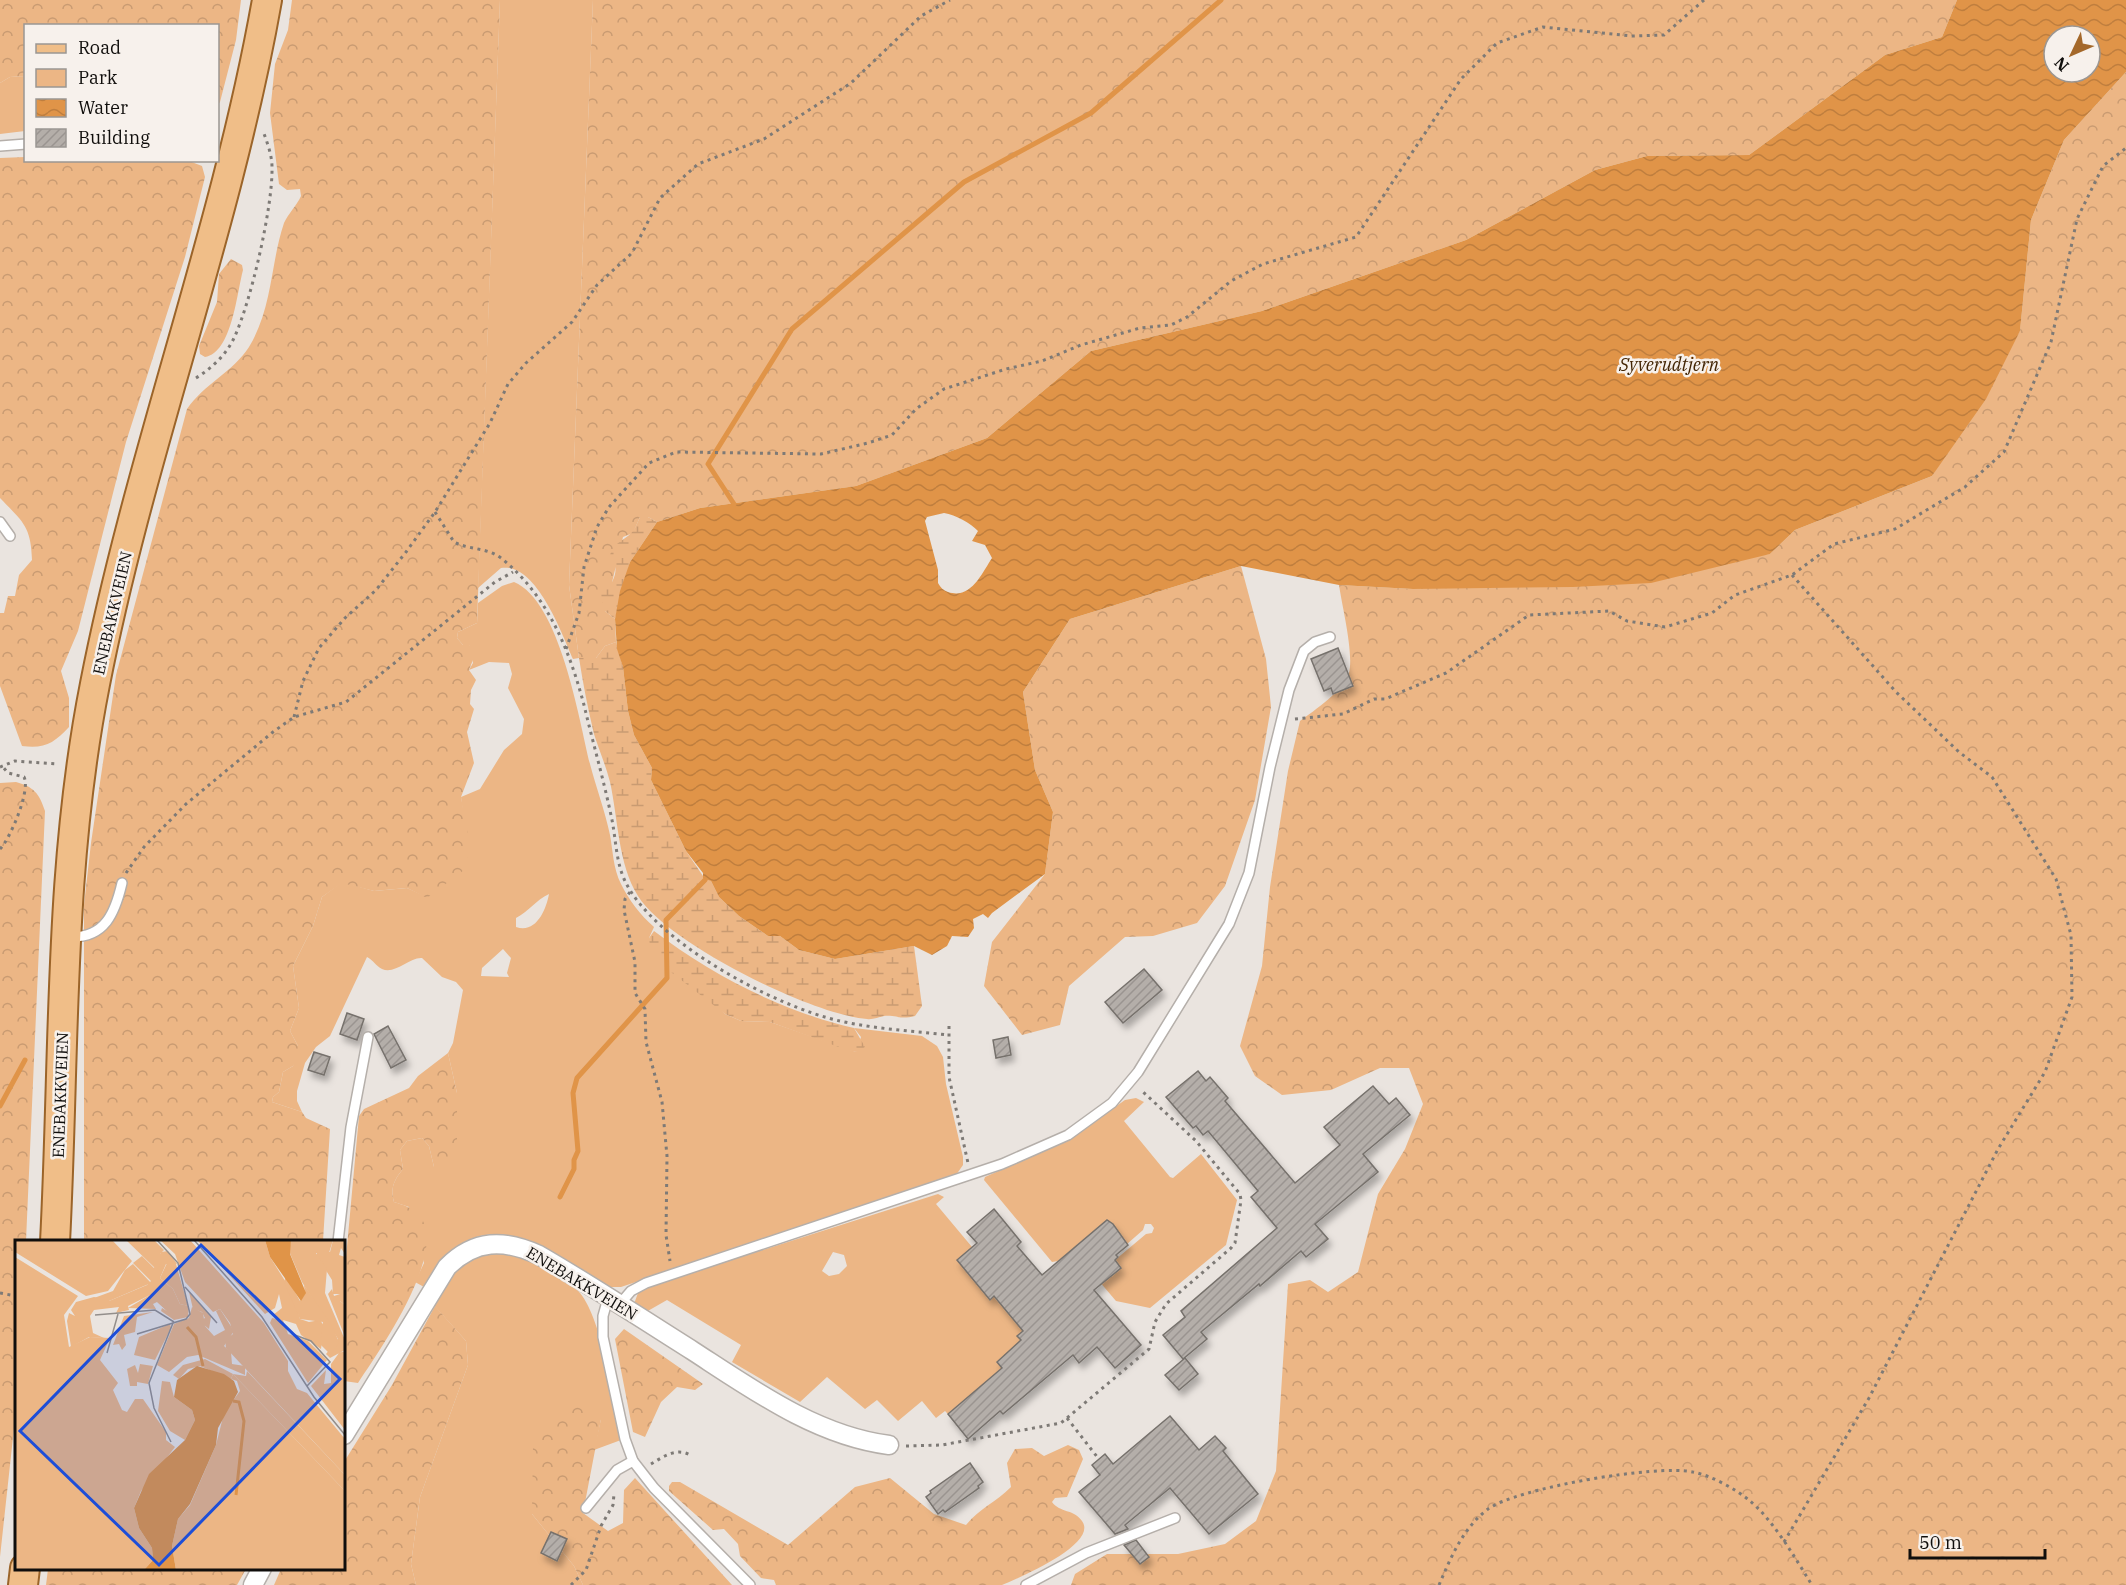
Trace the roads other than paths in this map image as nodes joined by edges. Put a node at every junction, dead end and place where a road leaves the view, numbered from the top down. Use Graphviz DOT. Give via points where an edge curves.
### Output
graph roads {
  1 [pos="267,0"];
  2 [pos="24,144"];
  3 [pos="0,146"];
  4 [pos="0,522"];
  5 [pos="10,536"];
  6 [pos="1330,638"];
  7 [pos="122,883"];
  8 [pos="65,937"];
  9 [pos="368,1037"];
  10 [pos="55,1240"];
  11 [pos="338,1240"];
  12 [pos="613,1301"];
  13 [pos="345,1433"];
  14 [pos="889,1445"];
  15 [pos="633,1461"];
  16 [pos="586,1508"];
  17 [pos="1175,1518"];
  18 [pos="25,1570"];
  19 [pos="261,1570"];
  20 [pos="22,1585"];
  21 [pos="253,1585"];
  22 [pos="750,1585"];
  23 [pos="1026,1585"];
  1 -- 8 [label="main road, ENEBAKKVEIEN" via="242,117 108,625 80,768"];
  2 -- 3 [label="lane"];
  4 -- 5 [label="lane"];
  6 -- 12 [label="lane" via="1315,642 1304,651 1289,690 1249,873 1237,908 1213,954 1131,1082 1104,1111 1029,1154 638,1286"];
  7 -- 8 [label="lane" via="114,912 105,925 90,935"];
  8 -- 10 [label="main road, ENEBAKKVEIEN"];
  9 -- 11 [label="lane" via="351,1127"];
  12 -- 13 [label="street, ENEBAKKVEIEN" via="522,1247 498,1243 467,1250 447,1267 430,1291"];
  12 -- 14 [label="street, ENEBAKKVEIEN" via="791,1410 852,1438"];
  12 -- 15 [label="lane" via="603,1316 603,1337"];
  15 -- 16 [label="lane" via="616,1470"];
  15 -- 22 [label="lane"];
  17 -- 23 [label="lane" via="1086,1552"];
  18 -- 20 [label="main road"];
  19 -- 21 [label="street"];
}
